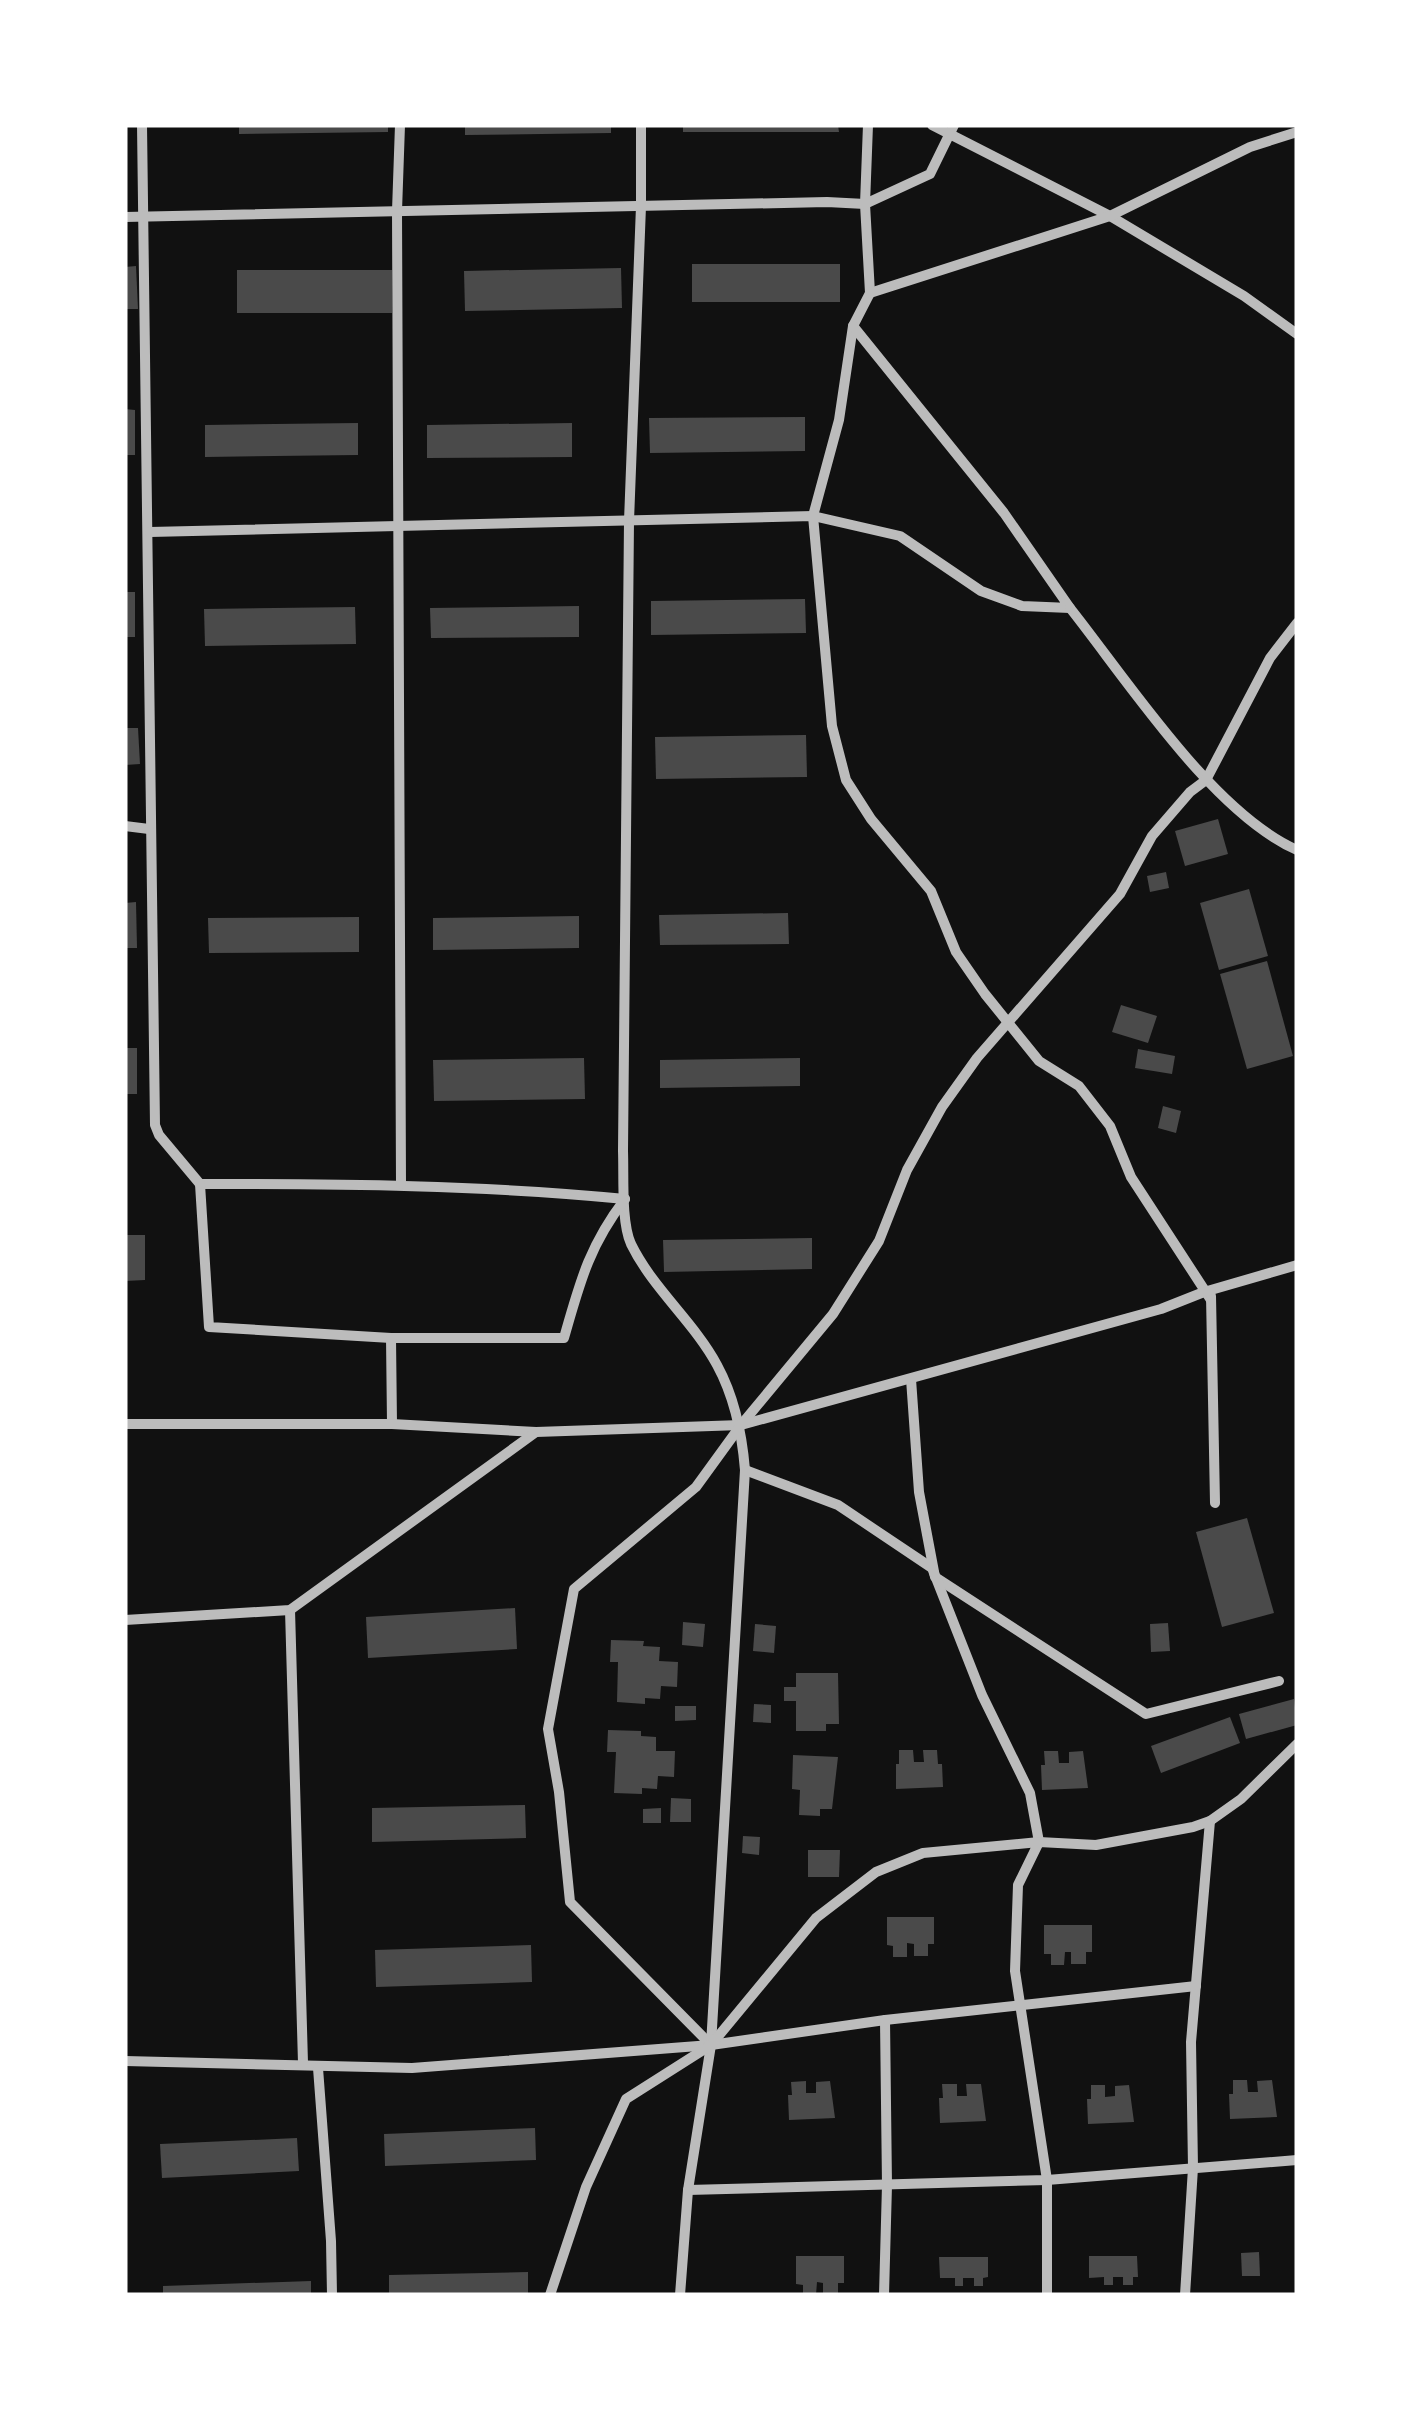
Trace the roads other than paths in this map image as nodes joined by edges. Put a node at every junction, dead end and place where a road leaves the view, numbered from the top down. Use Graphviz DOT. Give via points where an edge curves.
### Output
graph roads {
  1 [pos="142,125"];
  2 [pos="400,125"];
  3 [pos="641,125"];
  4 [pos="868,125"];
  5 [pos="932,125"];
  6 [pos="952,130"];
  7 [pos="1297,132"];
  8 [pos="865,204"];
  9 [pos="641,206"];
  10 [pos="397,211"];
  11 [pos="1110,216"];
  12 [pos="125,217"];
  13 [pos="143,217"];
  14 [pos="870,292"];
  15 [pos="853,326"];
  16 [pos="1297,334"];
  17 [pos="813,516"];
  18 [pos="629,520"];
  19 [pos="399,526"];
  20 [pos="150,532"];
  21 [pos="1070,608"];
  22 [pos="1297,623"];
  23 [pos="1206,780"];
  24 [pos="125,826"];
  25 [pos="149,829"];
  26 [pos="1297,850"];
  27 [pos="1010,1025"];
  28 [pos="200,1184"];
  29 [pos="401,1184"];
  30 [pos="625,1199"];
  31 [pos="1297,1264"];
  32 [pos="1209,1294"];
  33 [pos="392,1338"];
  34 [pos="911,1378"];
  35 [pos="125,1424"];
  36 [pos="392,1424"];
  37 [pos="742,1424"];
  38 [pos="536,1432"];
  39 [pos="745,1470"];
  40 [pos="1216,1503"];
  41 [pos="935,1577"];
  42 [pos="290,1610"];
  43 [pos="125,1620"];
  44 [pos="1278,1681"];
  45 [pos="1297,1744"];
  46 [pos="1210,1820"];
  47 [pos="1038,1842"];
  48 [pos="1196,1986"];
  49 [pos="1020,2005"];
  50 [pos="885,2020"];
  51 [pos="711,2045"];
  52 [pos="125,2061"];
  53 [pos="304,2063"];
  54 [pos="318,2068"];
  55 [pos="1297,2160"];
  56 [pos="1192,2168"];
  57 [pos="1048,2180"];
  58 [pos="887,2184"];
  59 [pos="688,2190"];
  60 [pos="332,2295"];
  61 [pos="550,2295"];
  62 [pos="680,2295"];
  63 [pos="884,2295"];
  64 [pos="1048,2295"];
  65 [pos="1184,2295"];
  1 -- 13 [label="street"];
  2 -- 10 [label="street"];
  3 -- 9 [label="street"];
  4 -- 8 [label="street"];
  5 -- 6 [label="street"];
  6 -- 8 [label="street" via="930,174"];
  6 -- 11 [label="street"];
  7 -- 11 [label="street" via="1250,147"];
  8 -- 9 [label="street"];
  8 -- 14 [label="street"];
  9 -- 10 [label="street"];
  9 -- 18 [label="street"];
  10 -- 13 [label="street"];
  10 -- 19 [label="street"];
  11 -- 14 [label="street"];
  11 -- 16 [label="street"];
  12 -- 13 [label="street"];
  13 -- 20 [label="street"];
  14 -- 15 [label="street"];
  15 -- 17 [label="street"];
  15 -- 21 [label="street" via="1004,513"];
  17 -- 18 [label="street"];
  17 -- 21 [label="street" via="900,536 981,591 1022,606"];
  17 -- 27 [label="street" via="832,726 846,780 931,890 956,952"];
  18 -- 19 [label="street"];
  18 -- 30 [label="street"];
  19 -- 20 [label="street"];
  19 -- 29 [label="street"];
  20 -- 25 [label="street"];
  21 -- 23 [label="street"];
  22 -- 23 [label="street" via="1270,658"];
  23 -- 26 [label="street" via="1274,840"];
  23 -- 27 [label="street" via="1152,836 1120,894"];
  24 -- 25 [label="street"];
  25 -- 28 [label="street" via="155,1126"];
  27 -- 32 [label="street" via="1039,1061 1079,1086 1110,1126 1131,1177"];
  27 -- 37 [label="street" via="942,1107 906,1170 879,1241 833,1314"];
  28 -- 29 [label="street"];
  28 -- 33 [label="street" via="209,1327"];
  29 -- 30 [label="street"];
  30 -- 33 [label="street" via="586,1260 564,1338"];
  30 -- 37 [label="street" via="629,1240 717,1364"];
  31 -- 32 [label="street"];
  32 -- 34 [label="street"];
  32 -- 40 [label="street"];
  33 -- 36 [label="street"];
  34 -- 37 [label="street"];
  34 -- 41 [label="street" via="919,1492"];
  35 -- 36 [label="street"];
  36 -- 38 [label="street"];
  37 -- 38 [label="street"];
  37 -- 39 [label="street"];
  37 -- 51 [label="street" via="696,1488 574,1589 548,1729 570,1902"];
  38 -- 42 [label="street"];
  39 -- 41 [label="street" via="838,1505 932,1568"];
  39 -- 51 [label="street"];
  41 -- 44 [label="street" via="1146,1714"];
  41 -- 47 [label="street" via="1030,1794"];
  42 -- 43 [label="street"];
  42 -- 53 [label="street"];
  45 -- 46 [label="street"];
  46 -- 47 [label="street" via="1096,1846"];
  46 -- 48 [label="street"];
  47 -- 49 [label="street" via="1018,1884"];
  47 -- 51 [label="street" via="923,1854 876,1872 816,1918"];
  48 -- 49 [label="street"];
  48 -- 56 [label="street"];
  49 -- 50 [label="street"];
  49 -- 57 [label="street"];
  50 -- 51 [label="street"];
  50 -- 58 [label="street"];
  51 -- 54 [label="street" via="412,2068"];
  51 -- 59 [label="street"];
  51 -- 61 [label="street" via="626,2099 586,2187"];
  52 -- 53 [label="street"];
  53 -- 54 [label="street"];
  54 -- 60 [label="street"];
  55 -- 56 [label="street"];
  56 -- 57 [label="street"];
  56 -- 65 [label="street"];
  57 -- 58 [label="street"];
  57 -- 64 [label="street"];
  58 -- 59 [label="street"];
  58 -- 63 [label="street"];
  59 -- 62 [label="street"];
}
